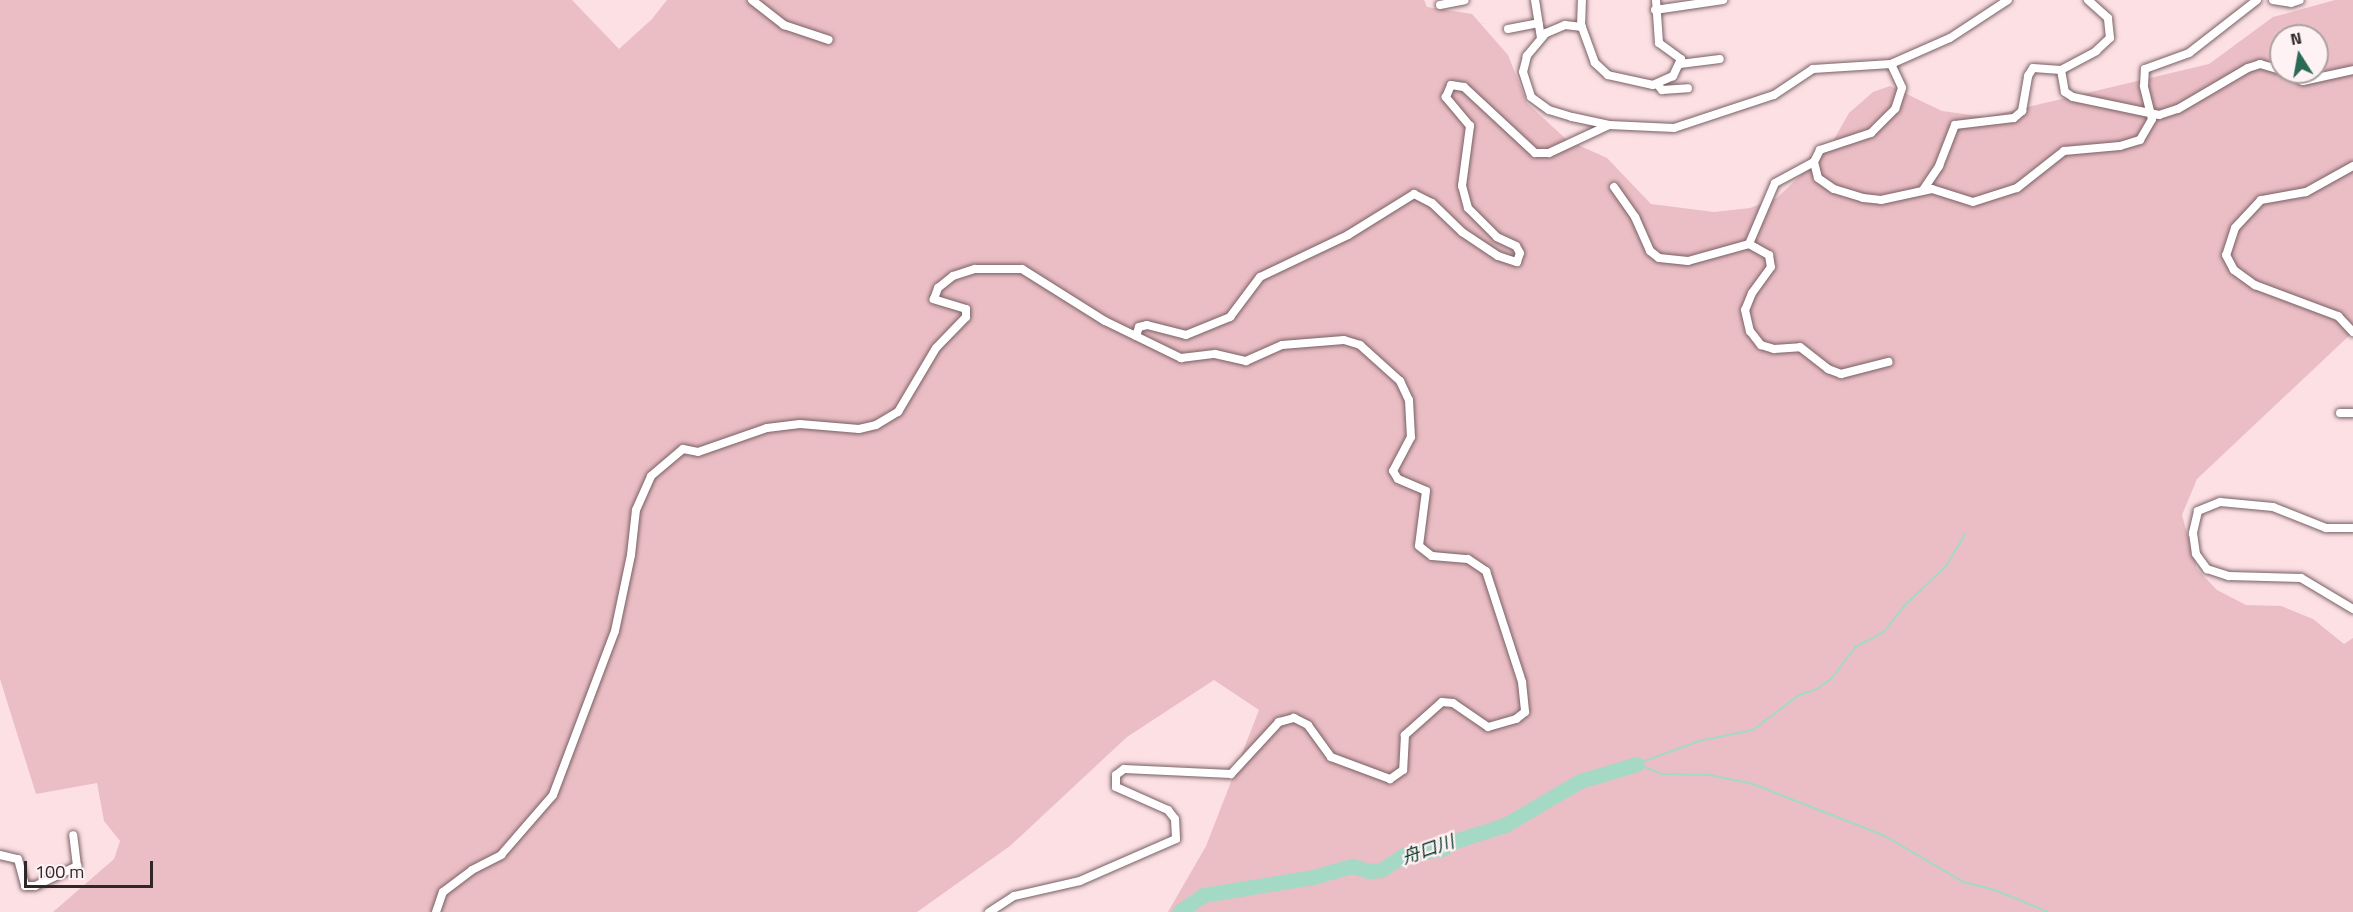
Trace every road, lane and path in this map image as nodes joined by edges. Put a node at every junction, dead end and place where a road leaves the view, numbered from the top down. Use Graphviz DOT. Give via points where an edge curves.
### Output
graph roads {
  1 [pos="752,0"];
  2 [pos="1465,0"];
  3 [pos="1535,0"];
  4 [pos="1582,0"];
  5 [pos="1656,0"];
  6 [pos="1723,0"];
  7 [pos="2008,0"];
  8 [pos="2088,0"];
  9 [pos="2257,0"];
  10 [pos="2272,0"];
  11 [pos="2300,0"];
  12 [pos="1440,5"];
  13 [pos="1655,10"];
  14 [pos="1538,23"];
  15 [pos="1581,27"];
  16 [pos="1508,28"];
  17 [pos="1541,38"];
  18 [pos="829,40"];
  19 [pos="1720,59"];
  20 [pos="1680,64"];
  21 [pos="1891,64"];
  22 [pos="2269,67"];
  23 [pos="2061,70"];
  24 [pos="2353,70"];
  25 [pos="2329,75"];
  26 [pos="1657,84"];
  27 [pos="1688,88"];
  28 [pos="2149,114"];
  29 [pos="1609,125"];
  30 [pos="1814,162"];
  31 [pos="2353,166"];
  32 [pos="1614,187"];
  33 [pos="1923,190"];
  34 [pos="1749,244"];
  35 [pos="2353,332"];
  36 [pos="1136,336"];
  37 [pos="1888,362"];
  38 [pos="2340,413"];
  39 [pos="2353,413"];
  40 [pos="2353,528"];
  41 [pos="2353,609"];
  42 [pos="73,835"];
  43 [pos="0,855"];
  44 [pos="436,912"];
  45 [pos="989,912"];
  1 -- 18 [label="street" via="784,25"];
  2 -- 12 [label="street"];
  3 -- 14 [label="street"];
  4 -- 15 [label="street"];
  5 -- 13 [label="street"];
  6 -- 13 [label="street"];
  7 -- 21 [label="street" via="1950,38"];
  8 -- 23 [label="street" via="2108,18 2110,38 2096,51"];
  9 -- 28 [label="street" via="2189,53 2149,66 2144,86"];
  10 -- 11 [label="street"];
  13 -- 20 [label="street" via="1659,43 1675,51"];
  14 -- 16 [label="street"];
  14 -- 17 [label="street"];
  15 -- 17 [label="street" via="1556,27"];
  15 -- 26 [label="street" via="1595,63 1608,75"];
  17 -- 29 [label="street" via="1525,64 1531,97 1565,115"];
  19 -- 20 [label="street"];
  20 -- 26 [label="street" via="1673,76"];
  21 -- 29 [label="street" via="1813,69 1767,98 1674,128"];
  21 -- 30 [label="street" via="1902,88 1892,114 1864,137 1826,145"];
  22 -- 28 [label="street" via="2260,64 2248,68 2178,109"];
  23 -- 28 [label="street" via="2065,92 2073,97"];
  23 -- 33 [label="street" via="2037,66 2029,71 2024,105 2014,118 1955,125 1939,166"];
  24 -- 25 [label="street"];
  26 -- 27 [label="street" via="1662,90"];
  28 -- 33 [label="street" via="2152,119 2147,132 2135,142 2064,151 2017,188 1991,199 1967,203 1932,189"];
  29 -- 36 [label="street" via="1549,153 1535,153 1464,87 1451,85 1446,97 1470,126 1462,186 1468,208 1497,237 1516,246 1520,253 1517,262 1498,256 1462,232 1432,203 1414,194 1341,239 1260,277 1230,317 1186,335 1147,325 1139,327"];
  30 -- 33 [label="street" via="1821,182 1863,198 1881,200"];
  30 -- 34 [label="street" via="1775,183"];
  31 -- 35 [label="street" via="2306,192 2262,201 2235,228 2226,255 2234,270 2255,285 2338,316"];
  32 -- 34 [label="street" via="1635,217 1650,251 1659,258 1688,261"];
  34 -- 37 [label="street" via="1769,255 1772,262 1745,310 1750,331 1761,345 1774,349 1800,347 1841,374"];
  36 -- 44 [label="street" via="1022,269 992,267 959,273 942,284 934,299 966,309 966,318 936,348 909,399 892,416 876,426 859,429 820,424 778,426 698,452 683,449 672,457 651,476 639,498 615,631 553,795 501,855 443,892"];
  36 -- 45 [label="street" via="1181,358 1215,354 1246,361 1282,345 1344,340 1360,345 1380,359 1400,381 1409,400 1411,437 1393,471 1398,479 1426,491 1419,546 1432,556 1468,559 1486,571 1527,706 1516,719 1488,727 1454,703 1442,702 1405,735 1403,770 1390,778 1331,757 1308,725 1294,718 1279,722 1231,774 1125,769 1116,775 1116,787 1168,810 1174,819 1176,839 1080,881 1020,894"];
  38 -- 39 [label="street"];
  40 -- 41 [label="street" via="2326,528 2273,507 2220,502 2198,511 2193,533 2196,554 2207,569 2229,576 2301,579"];
  42 -- 43 [label="street" via="77,866 35,886 25,886 18,859"];
}
